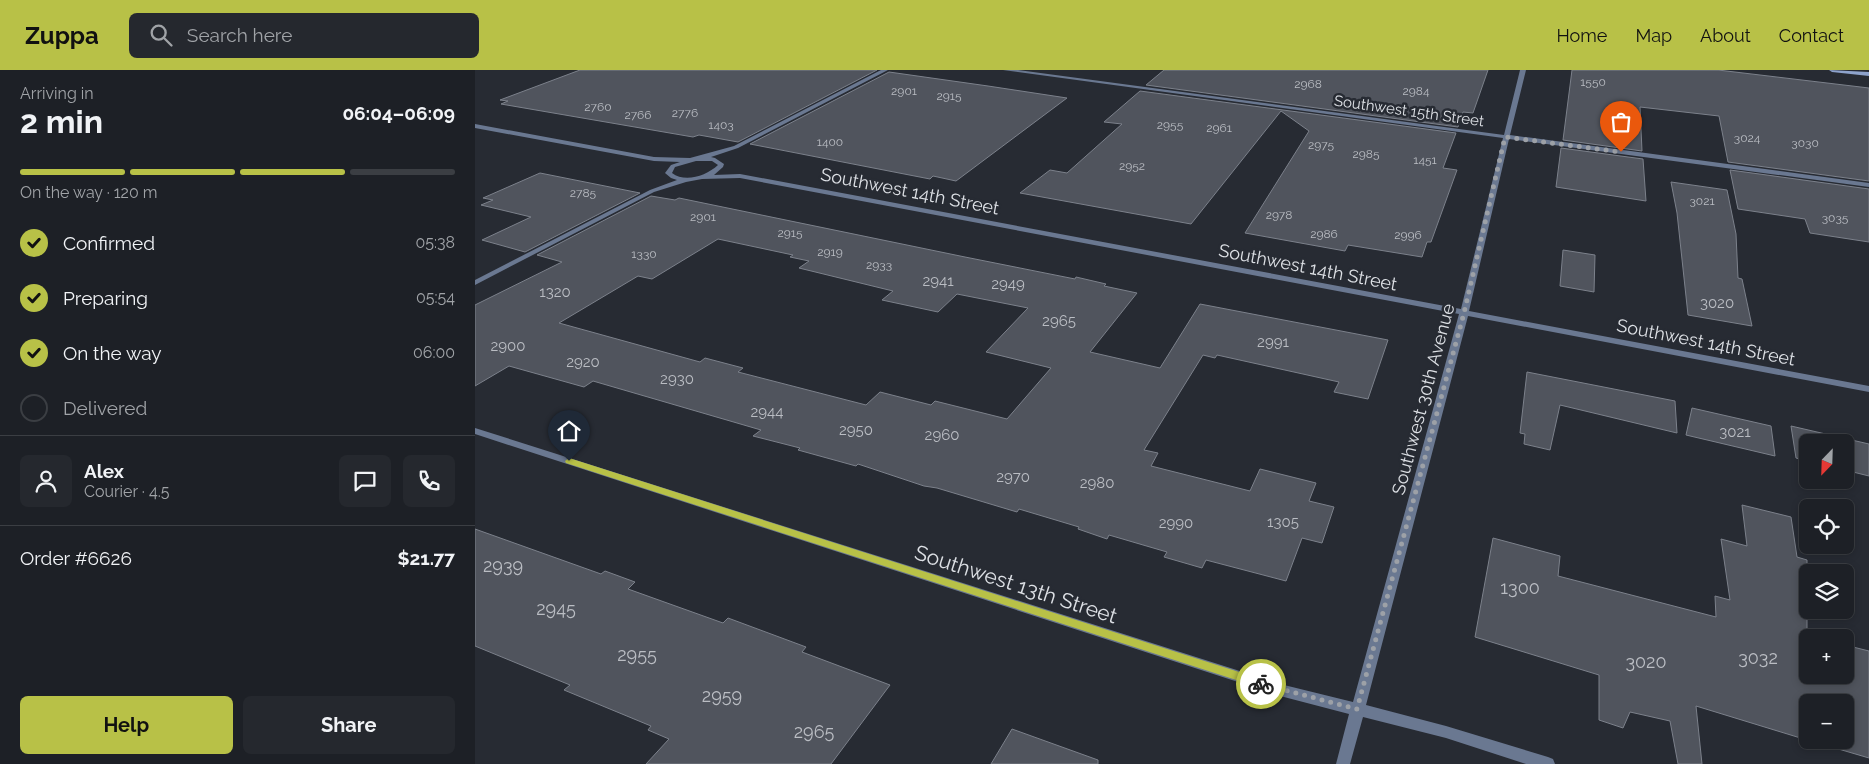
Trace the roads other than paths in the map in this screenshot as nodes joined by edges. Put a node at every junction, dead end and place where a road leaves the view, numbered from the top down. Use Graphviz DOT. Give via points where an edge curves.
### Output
graph roads {
  1 [pos="885,70"];
  2 [pos="1006,70"];
  3 [pos="1523,70"];
  4 [pos="1832,70"];
  5 [pos="1869,74"];
  6 [pos="475,126"];
  7 [pos="1505,137"];
  8 [pos="737,147"];
  9 [pos="701,158"];
  10 [pos="655,160"];
  11 [pos="689,160"];
  12 [pos="721,164"];
  13 [pos="669,172"];
  14 [pos="740,176"];
  15 [pos="702,177"];
  16 [pos="687,179"];
  17 [pos="1869,185"];
  18 [pos="652,191"];
  19 [pos="475,283"];
  20 [pos="1464,313"];
  21 [pos="1869,389"];
  22 [pos="475,431"];
  23 [pos="1357,709"];
  24 [pos="1343,764"];
  25 [pos="1547,764"];
  1 -- 8 [label="street"];
  2 -- 7 [label="street, Southwest 15th Street"];
  3 -- 7 [label="street, Southwest 30th Avenue"];
  4 -- 5 [label="street"];
  6 -- 10 [label="street"];
  7 -- 17 [label="street, Southwest 15th Street"];
  7 -- 20 [label="street, Southwest 30th Avenue"];
  8 -- 9 [label="street"];
  8 -- 12 [label="street"];
  9 -- 11 [label="street"];
  9 -- 12 [label="street, Southwest 14th Street"];
  10 -- 11 [label="street"];
  10 -- 13 [label="street"];
  11 -- 13 [label="street"];
  12 -- 14 [label="street, Southwest 14th Street"];
  12 -- 15 [label="street" via="718,170"];
  13 -- 16 [label="street"];
  13 -- 18 [label="street"];
  14 -- 15 [label="street, Southwest 14th Street"];
  14 -- 20 [label="street, Southwest 14th Street"];
  15 -- 16 [label="street, Southwest 14th Street"];
  16 -- 18 [label="street"];
  18 -- 19 [label="street"];
  20 -- 21 [label="street, Southwest 14th Street"];
  20 -- 23 [label="street, Southwest 30th Avenue"];
  22 -- 23 [label="street, Southwest 13th Street" via="1284,691"];
  23 -- 24 [label="street, Southwest 30th Avenue"];
  23 -- 25 [label="street, Southwest 13th Street" via="1446,732"];
}
